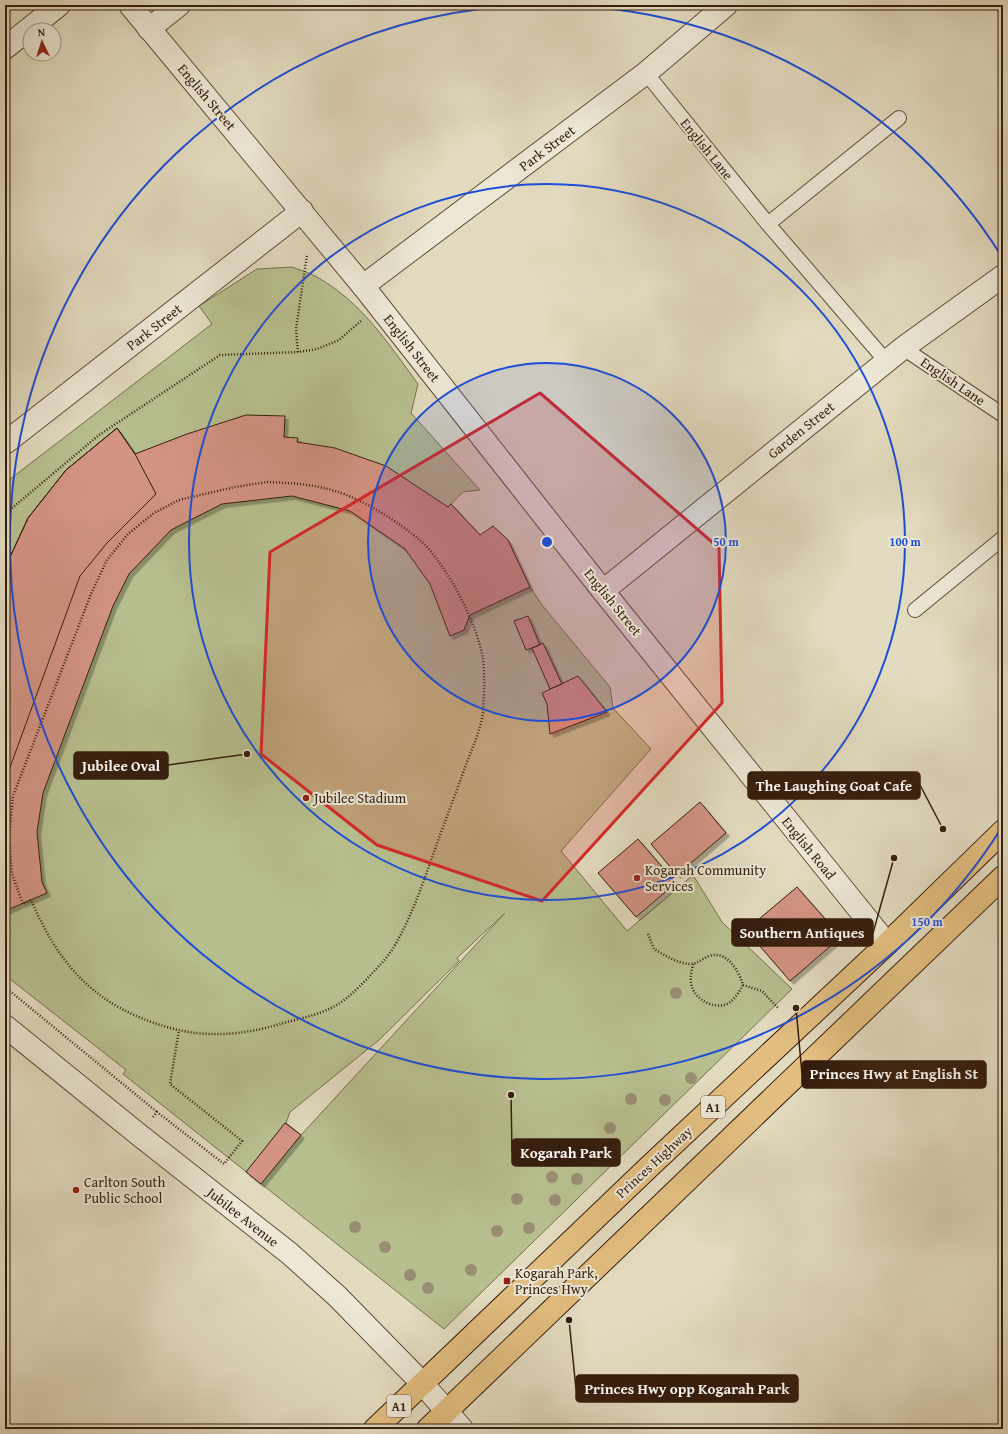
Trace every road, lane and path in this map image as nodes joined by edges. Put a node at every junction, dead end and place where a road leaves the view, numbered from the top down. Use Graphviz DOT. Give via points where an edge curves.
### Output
graph roads {
  1 [pos="59,5"];
  2 [pos="130,5"];
  3 [pos="179,5"];
  4 [pos="726,5"];
  5 [pos="149,29"];
  6 [pos="5,48"];
  7 [pos="646,73"];
  8 [pos="899,118"];
  9 [pos="307,217"];
  10 [pos="768,224"];
  11 [pos="1003,276"];
  12 [pos="363,286"];
  13 [pos="379,307"];
  14 [pos="298,352"];
  15 [pos="894,354"];
  16 [pos="1003,415"];
  17 [pos="5,443"];
  18 [pos="5,514"];
  19 [pos="1003,538"];
  20 [pos="603,591"];
  21 [pos="915,610"];
  22 [pos="688,696"];
  23 [pos="1003,831"];
  24 [pos="1003,877"];
  25 [pos="648,934"];
  26 [pos="887,944"];
  27 [pos="693,964"];
  28 [pos="743,985"];
  29 [pos="5,987"];
  30 [pos="778,1008"];
  31 [pos="5,1026"];
  32 [pos="180,1030"];
  33 [pos="157,1112"];
  34 [pos="138,1134"];
  35 [pos="422,1384"];
  36 [pos="447,1411"];
  37 [pos="375,1429"];
  38 [pos="428,1429"];
  39 [pos="462,1429"];
  1 -- 6 [label="street"];
  2 -- 5 [label="street, English Street"];
  3 -- 5 [label="street"];
  4 -- 7 [label="street, Park Street"];
  5 -- 9 [label="street, English Street"];
  7 -- 10 [label="lane, English Lane"];
  7 -- 12 [label="street, Park Street"];
  8 -- 10 [label="lane"];
  9 -- 12 [label="street, English Street"];
  9 -- 14 [label="path" via="296,329"];
  9 -- 17 [label="street, Park Street"];
  10 -- 15 [label="lane, English Lane"];
  11 -- 15 [label="street, Garden Street"];
  12 -- 13 [label="street, English Street"];
  13 -- 14 [label="path" via="339,340 317,349"];
  13 -- 20 [label="street, English Street"];
  14 -- 18 [label="path" via="220,355 99,436"];
  15 -- 16 [label="lane, English Lane"];
  15 -- 20 [label="street, Garden Street"];
  19 -- 21 [label="lane"];
  20 -- 22 [label="street, English Street"];
  22 -- 26 [label="street, English Road"];
  23 -- 26 [label="highway, Princes Highway / A1"];
  24 -- 36 [label="highway, A1"];
  25 -- 27 [label="path" via="654,949 687,964"];
  26 -- 35 [label="highway, Princes Highway / A1" via="650,1165"];
  27 -- 28 [label="path" via="709,956 722,957 736,968"];
  27 -- 28 [label="path" via="691,982 696,996 708,1004 724,1005 735,997"];
  28 -- 30 [label="path" via="762,991"];
  29 -- 33 [label="path"];
  31 -- 34 [label="street, Jubilee Avenue"];
  32 -- 32 [label="path" via="148,1022 113,1004 88,986 67,966 52,944 31,900 23,904 12,867 9,837 13,796 91,594 106,560 128,534 154,513 179,500 235,486 267,482 301,484 336,491 367,504 422,543 453,584 470,615 483,658 482,715 474,743 415,902 395,946 351,995 330,1008 239,1034"];
  32 -- 33 [label="path" via="170,1084 242,1141 224,1164"];
  33 -- 34 [label="path"];
  34 -- 35 [label="street, Jubilee Avenue" via="290,1253 337,1296"];
  35 -- 36 [label="street, Jubilee Avenue"];
  35 -- 37 [label="highway, Princes Highway / A1"];
  36 -- 38 [label="highway, A1"];
  36 -- 39 [label="street, Jubilee Avenue"];
}
